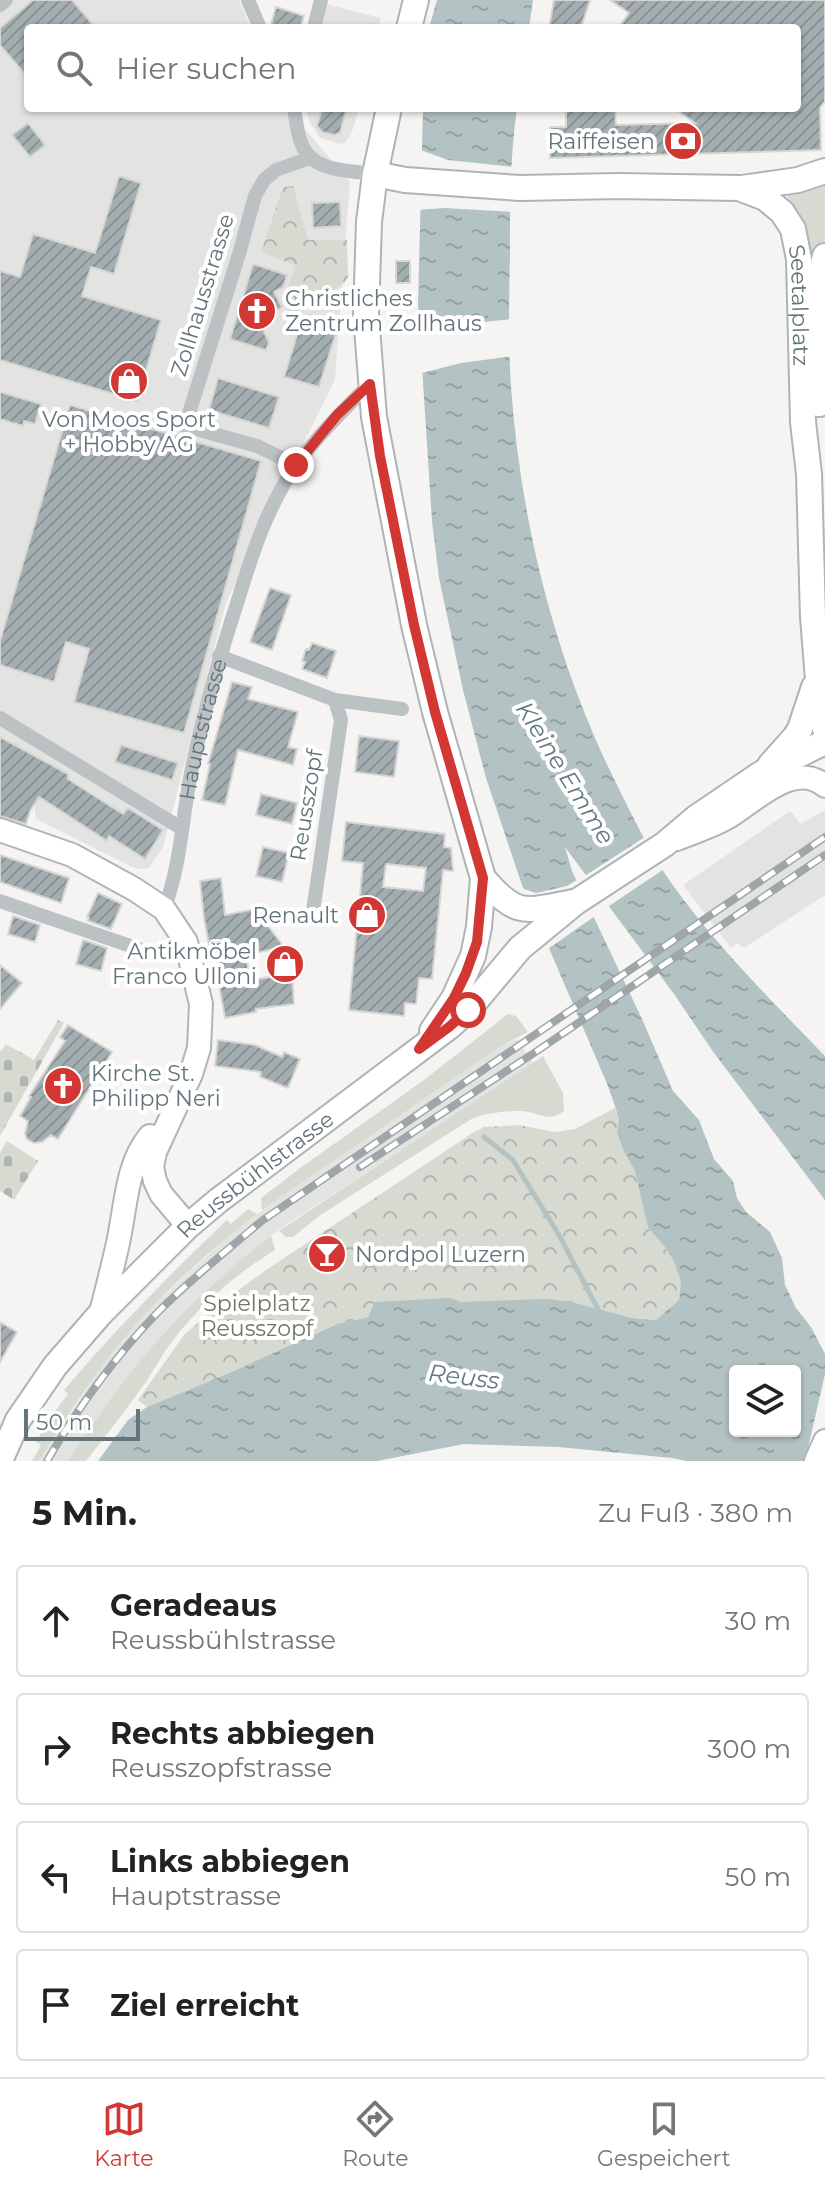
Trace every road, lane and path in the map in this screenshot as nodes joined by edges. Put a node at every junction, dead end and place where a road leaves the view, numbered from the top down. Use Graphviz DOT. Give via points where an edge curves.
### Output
graph roads {
  1 [pos="6,0"];
  2 [pos="248,0"];
  3 [pos="321,0"];
  4 [pos="416,0"];
  5 [pos="0,5"];
  6 [pos="258,24"];
  7 [pos="315,24"];
  8 [pos="410,24"];
  9 [pos="295,112"];
  10 [pos="388,112"];
  11 [pos="310,158"];
  12 [pos="825,171"];
  13 [pos="375,174"];
  14 [pos="739,188"];
  15 [pos="825,256"];
  16 [pos="370,384"];
  17 [pos="296,465"];
  18 [pos="809,474"];
  19 [pos="818,554"];
  20 [pos="219,656"];
  21 [pos="822,679"];
  22 [pos="335,700"];
  23 [pos="402,709"];
  24 [pos="0,718"];
  25 [pos="825,729"];
  26 [pos="825,742"];
  27 [pos="762,773"];
  28 [pos="825,786"];
  29 [pos="181,828"];
  30 [pos="0,830"];
  31 [pos="665,844"];
  32 [pos="483,878"];
  33 [pos="0,901"];
  34 [pos="576,902"];
  35 [pos="164,909"];
  36 [pos="312,918"];
  37 [pos="148,952"];
  38 [pos="419,1049"];
  39 [pos="177,1104"];
  40 [pos="188,1226"];
  41 [pos="101,1313"];
  42 [pos="825,1441"];
  43 [pos="4,1450"];
  44 [pos="816,1461"];
  1 -- 5 [label="street"];
  2 -- 6 [label="street"];
  3 -- 7 [label="street"];
  4 -- 8 [label="main road"];
  9 -- 11 [label="street"];
  10 -- 13 [label="main road"];
  11 -- 13 [label="street" via="320,165"];
  11 -- 17 [label="street, Zollhausstrasse" via="276,170 259,186 185,426 257,446"];
  12 -- 14 [label="main road"];
  13 -- 14 [label="main road, Seetalplatz" via="520,188"];
  13 -- 16 [label="main road" via="366,315"];
  14 -- 18 [label="main road, Seetalplatz" via="777,206 797,244"];
  15 -- 18 [label="main road" via="818,304 818,422"];
  16 -- 17 [label="street, Hauptstrasse"];
  16 -- 32 [label="main road" via="414,625"];
  17 -- 20 [label="street, Hauptstrasse" via="252,552"];
  18 -- 19 [label="main road, Seetalplatz"];
  19 -- 21 [label="main road, Seetalplatz" via="813,617"];
  20 -- 22 [label="street"];
  20 -- 29 [label="street, Hauptstrasse"];
  21 -- 25 [label="main road, Seetalplatz"];
  21 -- 27 [label="main road" via="795,737"];
  22 -- 23 [label="street"];
  22 -- 36 [label="street, Reusszopf" via="341,720"];
  24 -- 29 [label="street"];
  26 -- 27 [label="main road"];
  27 -- 31 [label="main road"];
  28 -- 31 [label="street" via="813,778 790,779 727,818"];
  29 -- 35 [label="street, Hauptstrasse" via="177,869"];
  30 -- 35 [label="street" via="72,855"];
  31 -- 34 [label="main road, Reussbühlstrasse"];
  32 -- 34 [label="main road" via="514,907"];
  32 -- 38 [label="main road" via="470,964"];
  33 -- 37 [label="street"];
  34 -- 38 [label="main road, Reussbühlstrasse" via="530,939 461,1017"];
  35 -- 39 [label="street" via="186,942 201,1004 197,1060"];
  38 -- 40 [label="main road, Reussbühlstrasse"];
  39 -- 40 [label="street" via="152,1167 161,1194"];
  39 -- 41 [label="street" via="145,1142 135,1165"];
  40 -- 41 [label="main road, Reussbühlstrasse"];
  41 -- 43 [label="main road, Reussbühlstrasse" via="38,1389"];
  42 -- 44 [label="street"];
}
